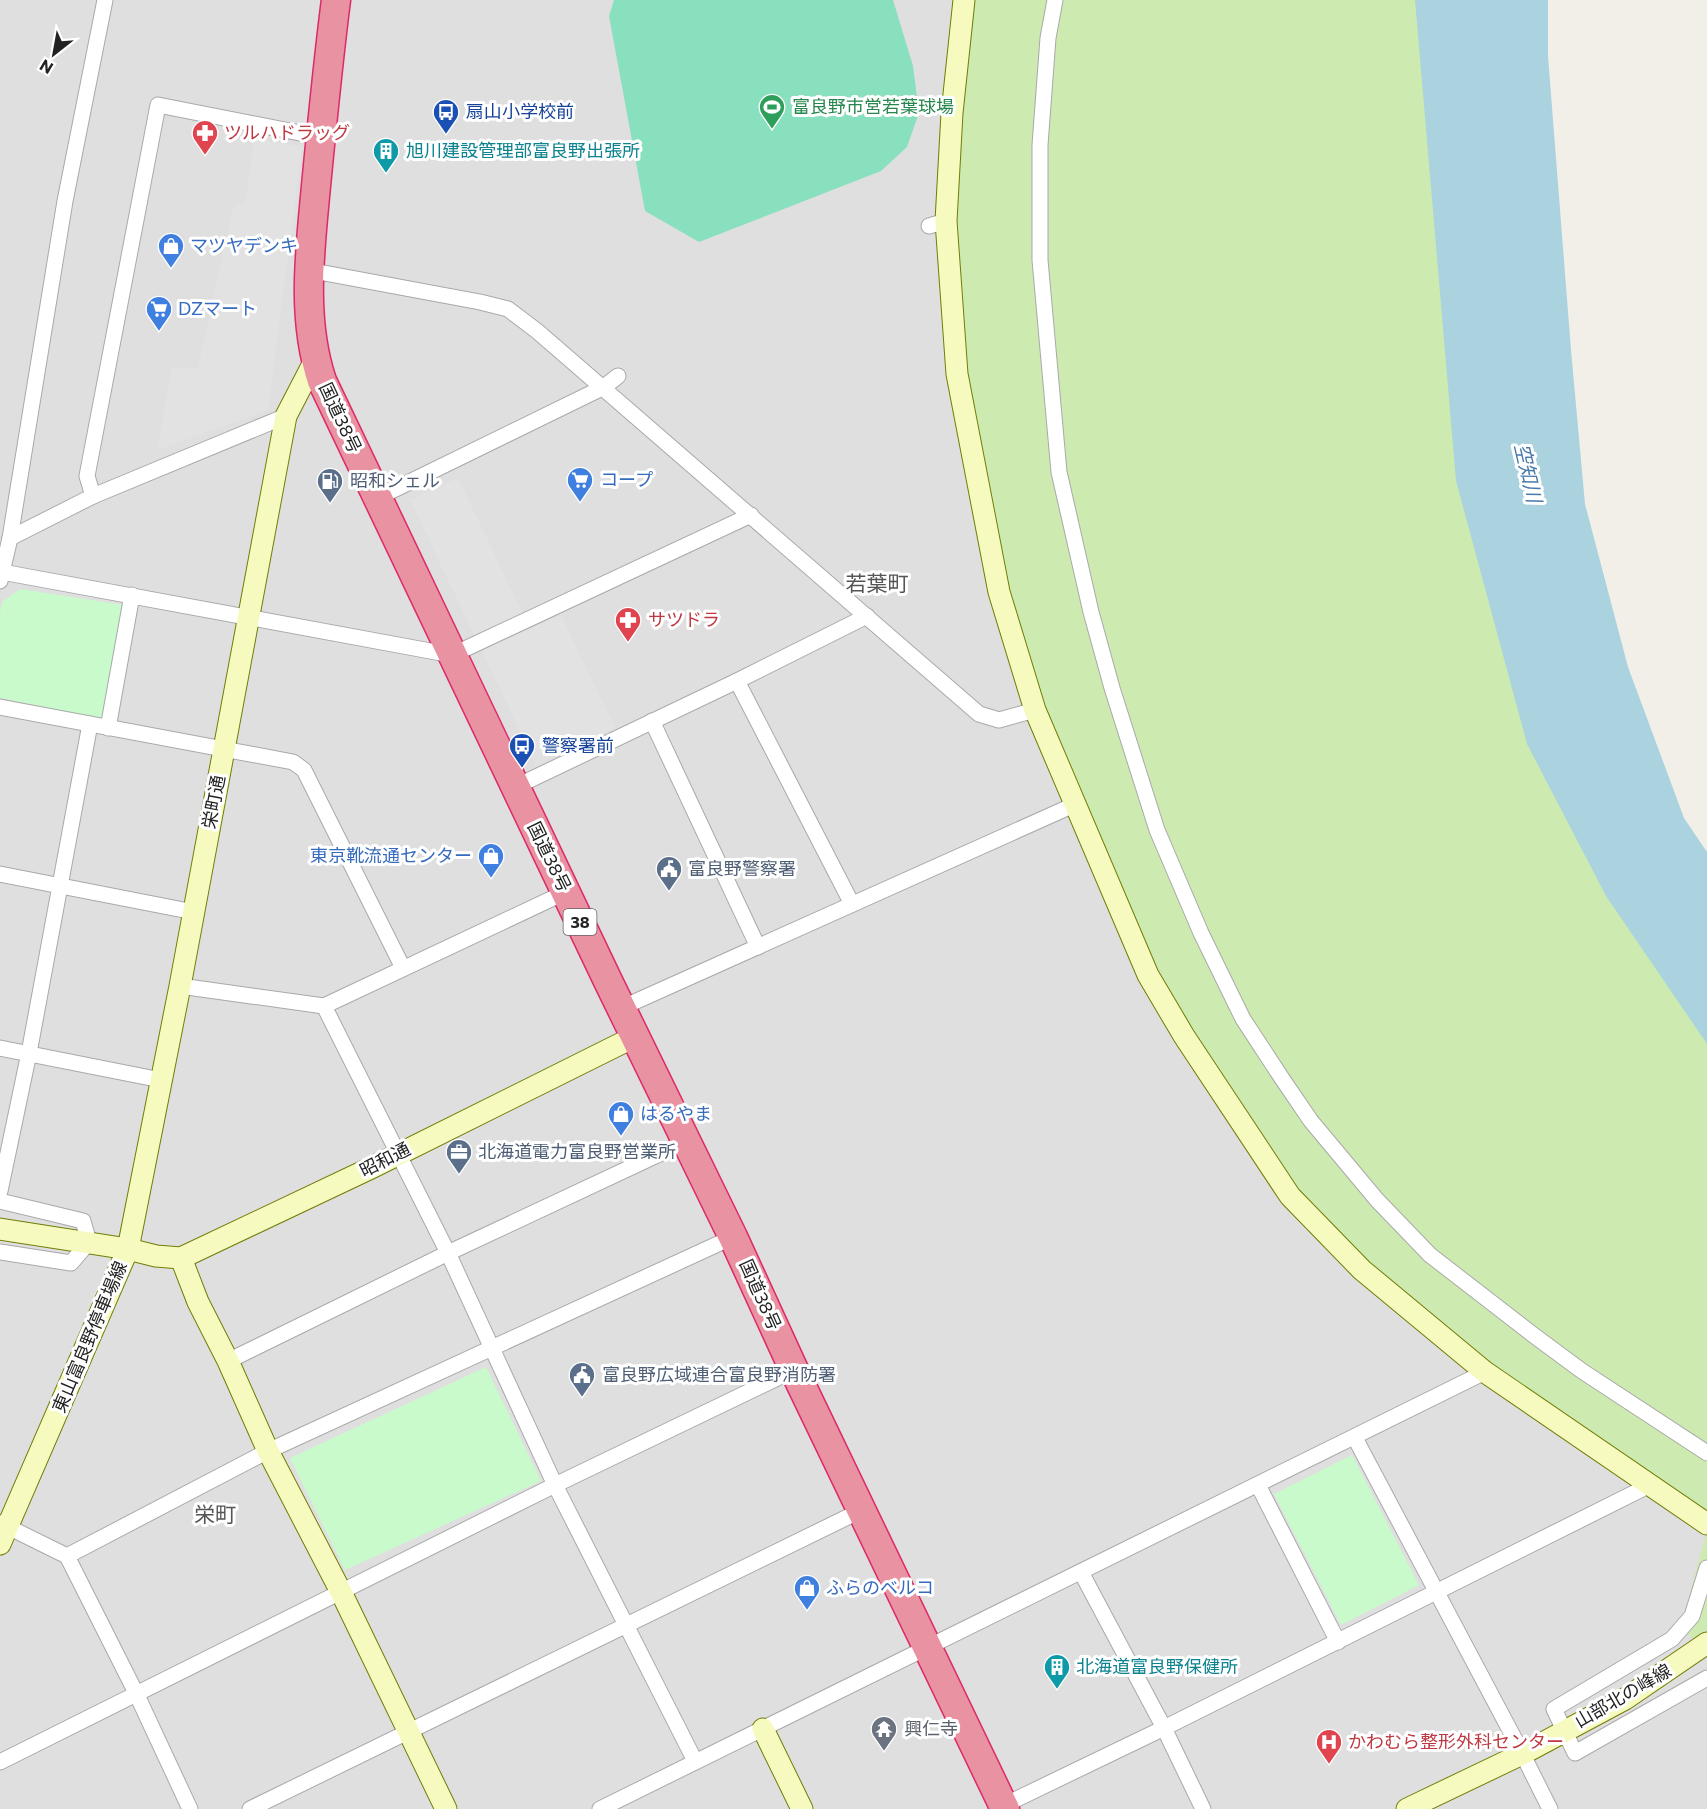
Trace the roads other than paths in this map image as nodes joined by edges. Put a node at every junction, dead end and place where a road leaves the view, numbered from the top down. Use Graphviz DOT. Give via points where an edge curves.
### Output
graph roads {
  1 [pos="105,0"];
  2 [pos="336,0"];
  3 [pos="964,0"];
  4 [pos="1055,0"];
  5 [pos="320,137"];
  6 [pos="308,270"];
  7 [pos="315,360"];
  8 [pos="618,376"];
  9 [pos="604,387"];
  10 [pos="286,416"];
  11 [pos="93,496"];
  12 [pos="379,497"];
  13 [pos="751,515"];
  14 [pos="10,538"];
  15 [pos="1,576"];
  16 [pos="132,595"];
  17 [pos="867,616"];
  18 [pos="248,617"];
  19 [pos="452,655"];
  20 [pos="737,681"];
  21 [pos="0,706"];
  22 [pos="1035,710"];
  23 [pos="652,722"];
  24 [pos="90,724"];
  25 [pos="108,728"];
  26 [pos="224,749"];
  27 [pos="515,787"];
  28 [pos="1076,804"];
  29 [pos="0,874"];
  30 [pos="58,886"];
  31 [pos="566,892"];
  32 [pos="852,904"];
  33 [pos="194,912"];
  34 [pos="758,946"];
  35 [pos="403,968"];
  36 [pos="180,986"];
  37 [pos="324,1006"];
  38 [pos="621,1008"];
  39 [pos="636,1036"];
  40 [pos="0,1048"];
  41 [pos="29,1053"];
  42 [pos="161,1080"];
  43 [pos="687,1141"];
  44 [pos="397,1154"];
  45 [pos="0,1191"];
  46 [pos="0,1201"];
  47 [pos="0,1229"];
  48 [pos="733,1238"];
  49 [pos="89,1242"];
  50 [pos="128,1249"];
  51 [pos="0,1252"];
  52 [pos="448,1253"];
  53 [pos="181,1258"];
  54 [pos="494,1349"];
  55 [pos="228,1361"];
  56 [pos="794,1370"];
  57 [pos="1485,1372"];
  58 [pos="1355,1438"];
  59 [pos="268,1451"];
  60 [pos="1707,1453"];
  61 [pos="555,1485"];
  62 [pos="1258,1485"];
  63 [pos="1650,1485"];
  64 [pos="862,1510"];
  65 [pos="1707,1524"];
  66 [pos="3,1531"];
  67 [pos="66,1556"];
  68 [pos="1707,1568"];
  69 [pos="1081,1572"];
  70 [pos="341,1592"];
  71 [pos="1437,1593"];
  72 [pos="627,1624"];
  73 [pos="1338,1642"];
  74 [pos="1707,1643"];
  75 [pos="927,1648"];
  76 [pos="1707,1678"];
  77 [pos="136,1693"];
  78 [pos="1164,1728"];
  79 [pos="763,1729"];
  80 [pos="1564,1730"];
  81 [pos="408,1733"];
  82 [pos="1522,1753"];
  83 [pos="695,1761"];
  84 [pos="0,1762"];
  85 [pos="1001,1808"];
  86 [pos="190,1809"];
  87 [pos="250,1809"];
  88 [pos="446,1809"];
  89 [pos="600,1809"];
  90 [pos="802,1809"];
  91 [pos="1203,1809"];
  92 [pos="1407,1809"];
  93 [pos="1550,1809"];
  1 -- 14 [label="street" via="65,201"];
  2 -- 5 [label="highway, 国道38号 / 38"];
  3 -- 22 [label="street" via="937,223 957,374 999,592"];
  4 -- 60 [label="street" via="1048,38 1040,145 1040,249 1059,472 1112,688 1157,831 1201,933 1243,1019 1311,1121 1377,1200 1430,1255 1582,1371"];
  5 -- 6 [label="highway, 国道38号 / 38"];
  5 -- 11 [label="street" via="158,105 87,476"];
  6 -- 7 [label="highway, 国道38号 / 38"];
  6 -- 9 [label="street" via="508,309"];
  7 -- 10 [label="street, 栄町通"];
  7 -- 12 [label="highway, 国道38号 / 38"];
  8 -- 9 [label="street"];
  9 -- 12 [label="street"];
  9 -- 13 [label="street"];
  10 -- 11 [label="street"];
  10 -- 18 [label="street, 栄町通"];
  11 -- 14 [label="street"];
  12 -- 19 [label="highway, 国道38号 / 38"];
  13 -- 17 [label="street"];
  13 -- 19 [label="street"];
  14 -- 15 [label="street"];
  15 -- 16 [label="street"];
  16 -- 18 [label="street"];
  16 -- 25 [label="street"];
  17 -- 20 [label="street"];
  17 -- 22 [label="street" via="979,714 999,720"];
  18 -- 19 [label="street"];
  18 -- 26 [label="street, 栄町通"];
  19 -- 27 [label="highway, 国道38号 / 38"];
  20 -- 23 [label="street"];
  20 -- 32 [label="street"];
  21 -- 24 [label="street"];
  22 -- 28 [label="street"];
  23 -- 27 [label="street"];
  23 -- 34 [label="street"];
  24 -- 25 [label="street"];
  24 -- 30 [label="street"];
  25 -- 26 [label="street"];
  26 -- 33 [label="street, 栄町通"];
  26 -- 35 [label="street" via="293,762 304,770"];
  27 -- 31 [label="highway, 国道38号 / 38"];
  28 -- 32 [label="street"];
  28 -- 57 [label="street" via="1148,975 1290,1196 1362,1270"];
  29 -- 30 [label="street"];
  30 -- 33 [label="street"];
  30 -- 41 [label="street"];
  31 -- 35 [label="street"];
  31 -- 38 [label="highway, 国道38号 / 38"];
  32 -- 34 [label="street"];
  33 -- 36 [label="street, 栄町通"];
  34 -- 38 [label="street"];
  35 -- 37 [label="street"];
  36 -- 37 [label="street"];
  36 -- 42 [label="street, 栄町通"];
  37 -- 44 [label="street"];
  38 -- 39 [label="highway, 国道38号 / 38"];
  39 -- 43 [label="highway, 国道38号 / 38"];
  39 -- 44 [label="street, 昭和通"];
  40 -- 41 [label="street"];
  41 -- 42 [label="street"];
  41 -- 45 [label="street"];
  42 -- 50 [label="street, 栄町通"];
  43 -- 48 [label="highway, 国道38号 / 38"];
  43 -- 52 [label="street"];
  44 -- 52 [label="street"];
  44 -- 53 [label="street, 昭和通"];
  46 -- 49 [label="street" via="83,1221"];
  47 -- 49 [label="street, 東山富良野停車場線"];
  48 -- 54 [label="street"];
  48 -- 56 [label="highway, 国道38号 / 38"];
  49 -- 50 [label="street, 東山富良野停車場線"];
  49 -- 51 [label="street" via="71,1263"];
  50 -- 53 [label="street"];
  50 -- 66 [label="street, 東山富良野停車場線"];
  52 -- 54 [label="street"];
  52 -- 55 [label="street"];
  53 -- 55 [label="street"];
  54 -- 59 [label="street"];
  54 -- 61 [label="street"];
  55 -- 59 [label="street"];
  56 -- 61 [label="street"];
  56 -- 64 [label="highway, 国道38号 / 38"];
  57 -- 58 [label="street"];
  57 -- 63 [label="street"];
  58 -- 62 [label="street"];
  58 -- 71 [label="street"];
  59 -- 67 [label="street"];
  59 -- 70 [label="street"];
  61 -- 70 [label="street"];
  61 -- 72 [label="street"];
  62 -- 69 [label="street"];
  62 -- 73 [label="street"];
  63 -- 65 [label="street"];
  63 -- 71 [label="street"];
  64 -- 72 [label="street"];
  64 -- 75 [label="highway, 国道38号 / 38"];
  66 -- 67 [label="street"];
  67 -- 77 [label="street"];
  68 -- 80 [label="street" via="1692,1616 1672,1639 1554,1709"];
  69 -- 75 [label="street"];
  69 -- 78 [label="street"];
  70 -- 77 [label="street"];
  70 -- 81 [label="street"];
  71 -- 73 [label="street"];
  71 -- 82 [label="street"];
  72 -- 81 [label="street"];
  72 -- 83 [label="street"];
  73 -- 78 [label="street"];
  74 -- 80 [label="street, 山部北の峰線" via="1625,1699"];
  75 -- 79 [label="street"];
  75 -- 85 [label="highway, 国道38号 / 38"];
  76 -- 80 [label="street" via="1575,1753"];
  77 -- 84 [label="street"];
  77 -- 86 [label="street"];
  78 -- 85 [label="street"];
  78 -- 91 [label="street"];
  79 -- 83 [label="street"];
  79 -- 90 [label="street"];
  80 -- 82 [label="street, 山部北の峰線"];
  81 -- 87 [label="street"];
  81 -- 88 [label="street"];
  82 -- 92 [label="street, 山部北の峰線"];
  82 -- 93 [label="street"];
  83 -- 89 [label="street"];
}
